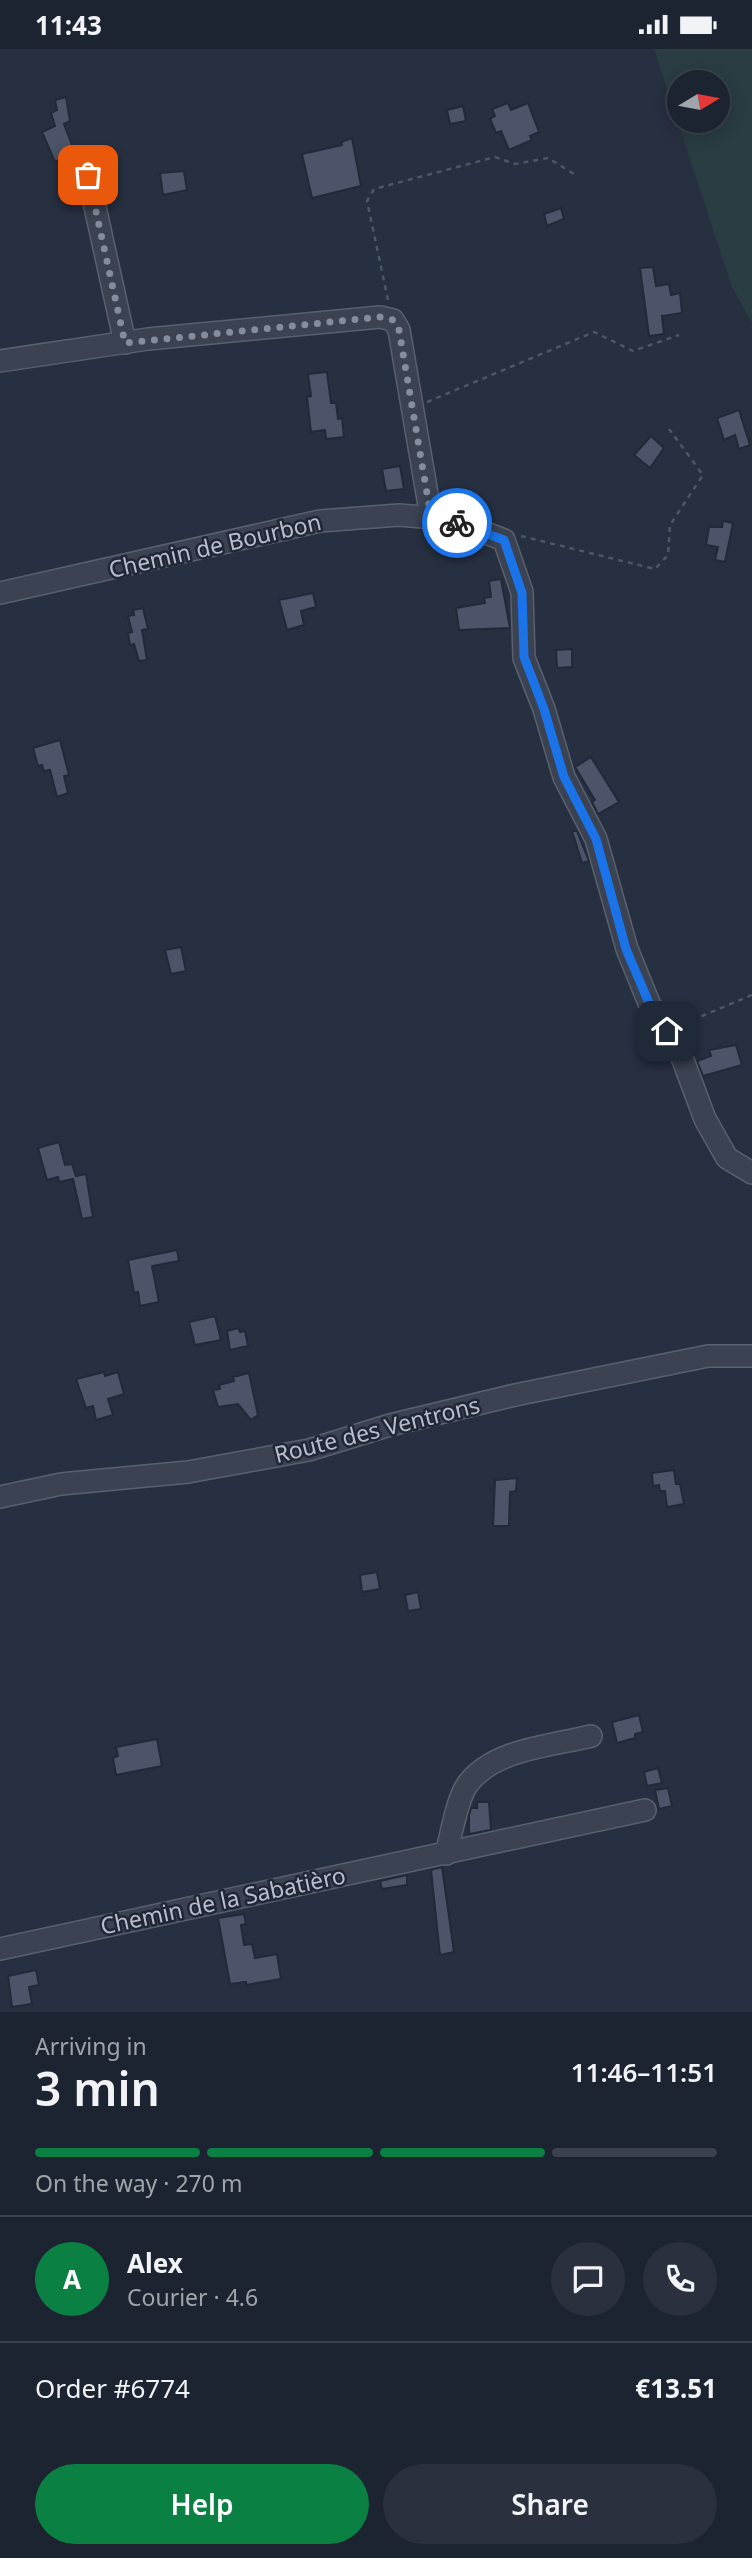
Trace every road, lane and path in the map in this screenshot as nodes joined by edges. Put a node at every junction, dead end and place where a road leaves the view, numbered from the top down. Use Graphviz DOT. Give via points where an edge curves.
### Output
graph roads {
  1 [pos="574,174"];
  2 [pos="88,175"];
  3 [pos="393,320"];
  4 [pos="679,335"];
  5 [pos="125,343"];
  6 [pos="0,361"];
  7 [pos="412,402"];
  8 [pos="669,429"];
  9 [pos="430,511"];
  10 [pos="504,540"];
  11 [pos="0,593"];
  12 [pos="752,995"];
  13 [pos="667,1031"];
  14 [pos="752,1173"];
  15 [pos="752,1356"];
  16 [pos="0,1497"];
  17 [pos="592,1736"];
  18 [pos="645,1810"];
  19 [pos="446,1854"];
  20 [pos="0,1949"];
  1 -- 3 [label="path" via="548,158 515,164 495,157 374,189 368,201"];
  2 -- 5 [label="street"];
  3 -- 5 [label="street" via="380,317"];
  3 -- 7 [label="street" via="399,330"];
  4 -- 7 [label="path" via="632,351 594,332 424,403"];
  5 -- 6 [label="street"];
  7 -- 9 [label="street"];
  8 -- 10 [label="path" via="703,475 670,525 668,555 655,569 525,534"];
  9 -- 10 [label="street"];
  9 -- 11 [label="street, Chemin de Bourbon" via="423,517 320,521"];
  10 -- 13 [label="street" via="522,593 524,657 564,777 596,839 626,949 649,1003"];
  12 -- 13 [label="path"];
  13 -- 14 [label="street" via="727,1158"];
  15 -- 16 [label="street, Route des Ventrons" via="708,1356 515,1395 309,1450 188,1472 61,1484"];
  17 -- 19 [label="street" via="499,1759 489,1766 466,1786"];
  18 -- 19 [label="street, Chemin de la Sabatièro"];
  19 -- 20 [label="street, Chemin de la Sabatièro"];
}
